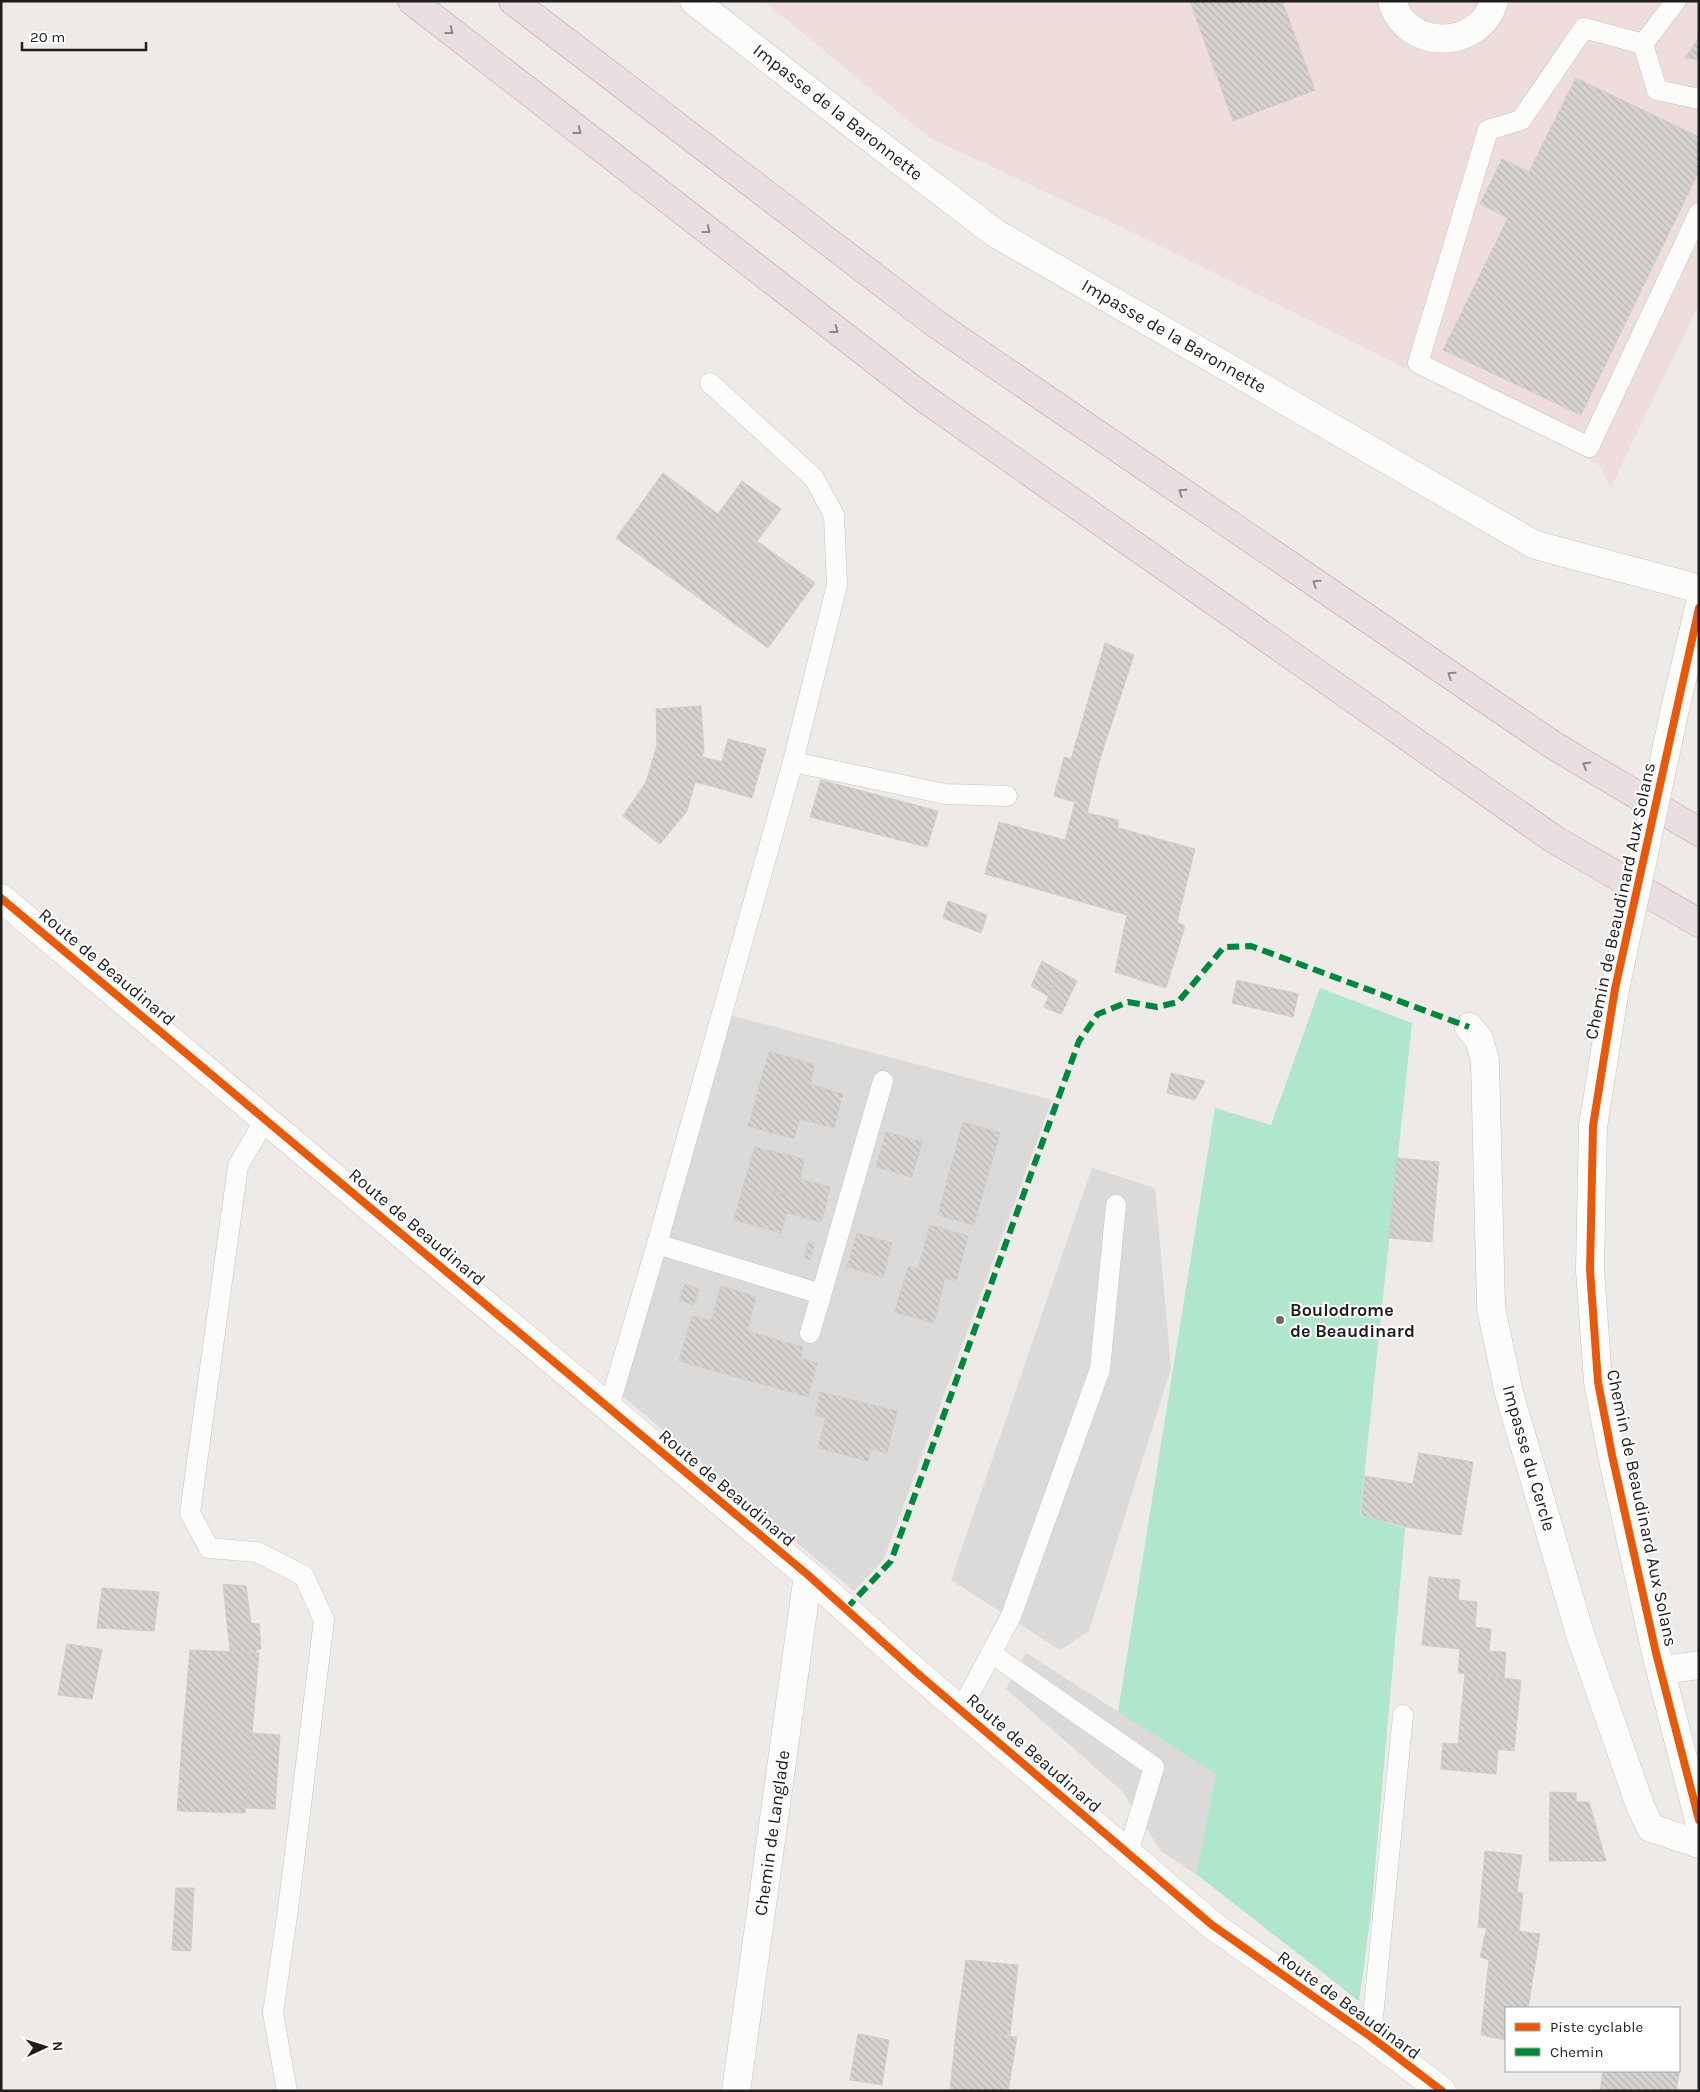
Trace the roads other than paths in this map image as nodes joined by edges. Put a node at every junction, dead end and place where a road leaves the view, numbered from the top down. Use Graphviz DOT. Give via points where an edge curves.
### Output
graph roads {
  1 [pos="412,1"];
  2 [pos="512,1"];
  3 [pos="694,1"];
  4 [pos="1392,1"];
  5 [pos="1494,1"];
  6 [pos="1676,1"];
  7 [pos="1643,44"];
  8 [pos="1699,99"];
  9 [pos="1699,213"];
  10 [pos="710,383"];
  11 [pos="1699,589"];
  12 [pos="1699,608"];
  13 [pos="793,762"];
  14 [pos="1007,796"];
  15 [pos="1699,832"];
  16 [pos="1,898"];
  17 [pos="1699,923"];
  18 [pos="1469,1027"];
  19 [pos="883,1080"];
  20 [pos="265,1120"];
  21 [pos="1116,1205"];
  22 [pos="657,1244"];
  23 [pos="822,1294"];
  24 [pos="810,1333"];
  25 [pos="609,1408"];
  26 [pos="808,1576"];
  27 [pos="991,1653"];
  28 [pos="1699,1665"];
  29 [pos="1662,1670"];
  30 [pos="961,1710"];
  31 [pos="1403,1715"];
  32 [pos="1699,1820"];
  33 [pos="1699,1844"];
  34 [pos="1128,1853"];
  35 [pos="1371,2037"];
  36 [pos="287,2091"];
  37 [pos="736,2091"];
  38 [pos="1442,2091"];
  1 -- 17 [label="highway, one-way" via="932,404 1555,840"];
  15 -- 2 [label="highway, one-way" via="1553,745 936,324"];
  3 -- 11 [label="street, Impasse de la Baronnette" via="995,233 1533,544"];
  4 -- 5 [label="street" via="1395,11 1409,28 1433,39 1459,38 1480,25"];
  6 -- 7 [label="lane"];
  7 -- 8 [label="lane" via="1657,90"];
  7 -- 9 [label="lane" via="1584,28 1521,120 1488,130 1418,363 1589,447"];
  10 -- 13 [label="lane" via="814,478 834,515 837,585"];
  12 -- 29 [label="street, Chemin de Beaudinard Aux Solans, bridge" via="1615,989 1593,1126 1590,1270 1598,1382"];
  13 -- 14 [label="lane" via="945,794"];
  13 -- 22 [label="lane"];
  16 -- 20 [label="street, Route de Beaudinard"];
  18 -- 33 [label="street, Impasse du Cercle" via="1479,1039 1485,1060 1491,1308 1509,1393 1580,1634 1641,1808 1650,1828"];
  19 -- 23 [label="lane"];
  20 -- 25 [label="street, Route de Beaudinard"];
  20 -- 36 [label="lane" via="238,1166 190,1512 209,1548 257,1552 304,1576 324,1620 273,2013"];
  21 -- 27 [label="lane" via="1100,1369 1012,1616"];
  22 -- 23 [label="lane"];
  22 -- 25 [label="lane"];
  23 -- 24 [label="lane"];
  25 -- 26 [label="street, Route de Beaudinard"];
  26 -- 30 [label="street, Route de Beaudinard"];
  26 -- 37 [label="street, Chemin de Langlade"];
  27 -- 30 [label="lane"];
  27 -- 34 [label="lane" via="1154,1767"];
  28 -- 29 [label="street"];
  29 -- 32 [label="street, Chemin de Beaudinard Aux Solans"];
  30 -- 34 [label="street, Route de Beaudinard"];
  31 -- 35 [label="lane"];
  34 -- 35 [label="street, Route de Beaudinard" via="1212,1925"];
  35 -- 38 [label="street, Route de Beaudinard"];
}
